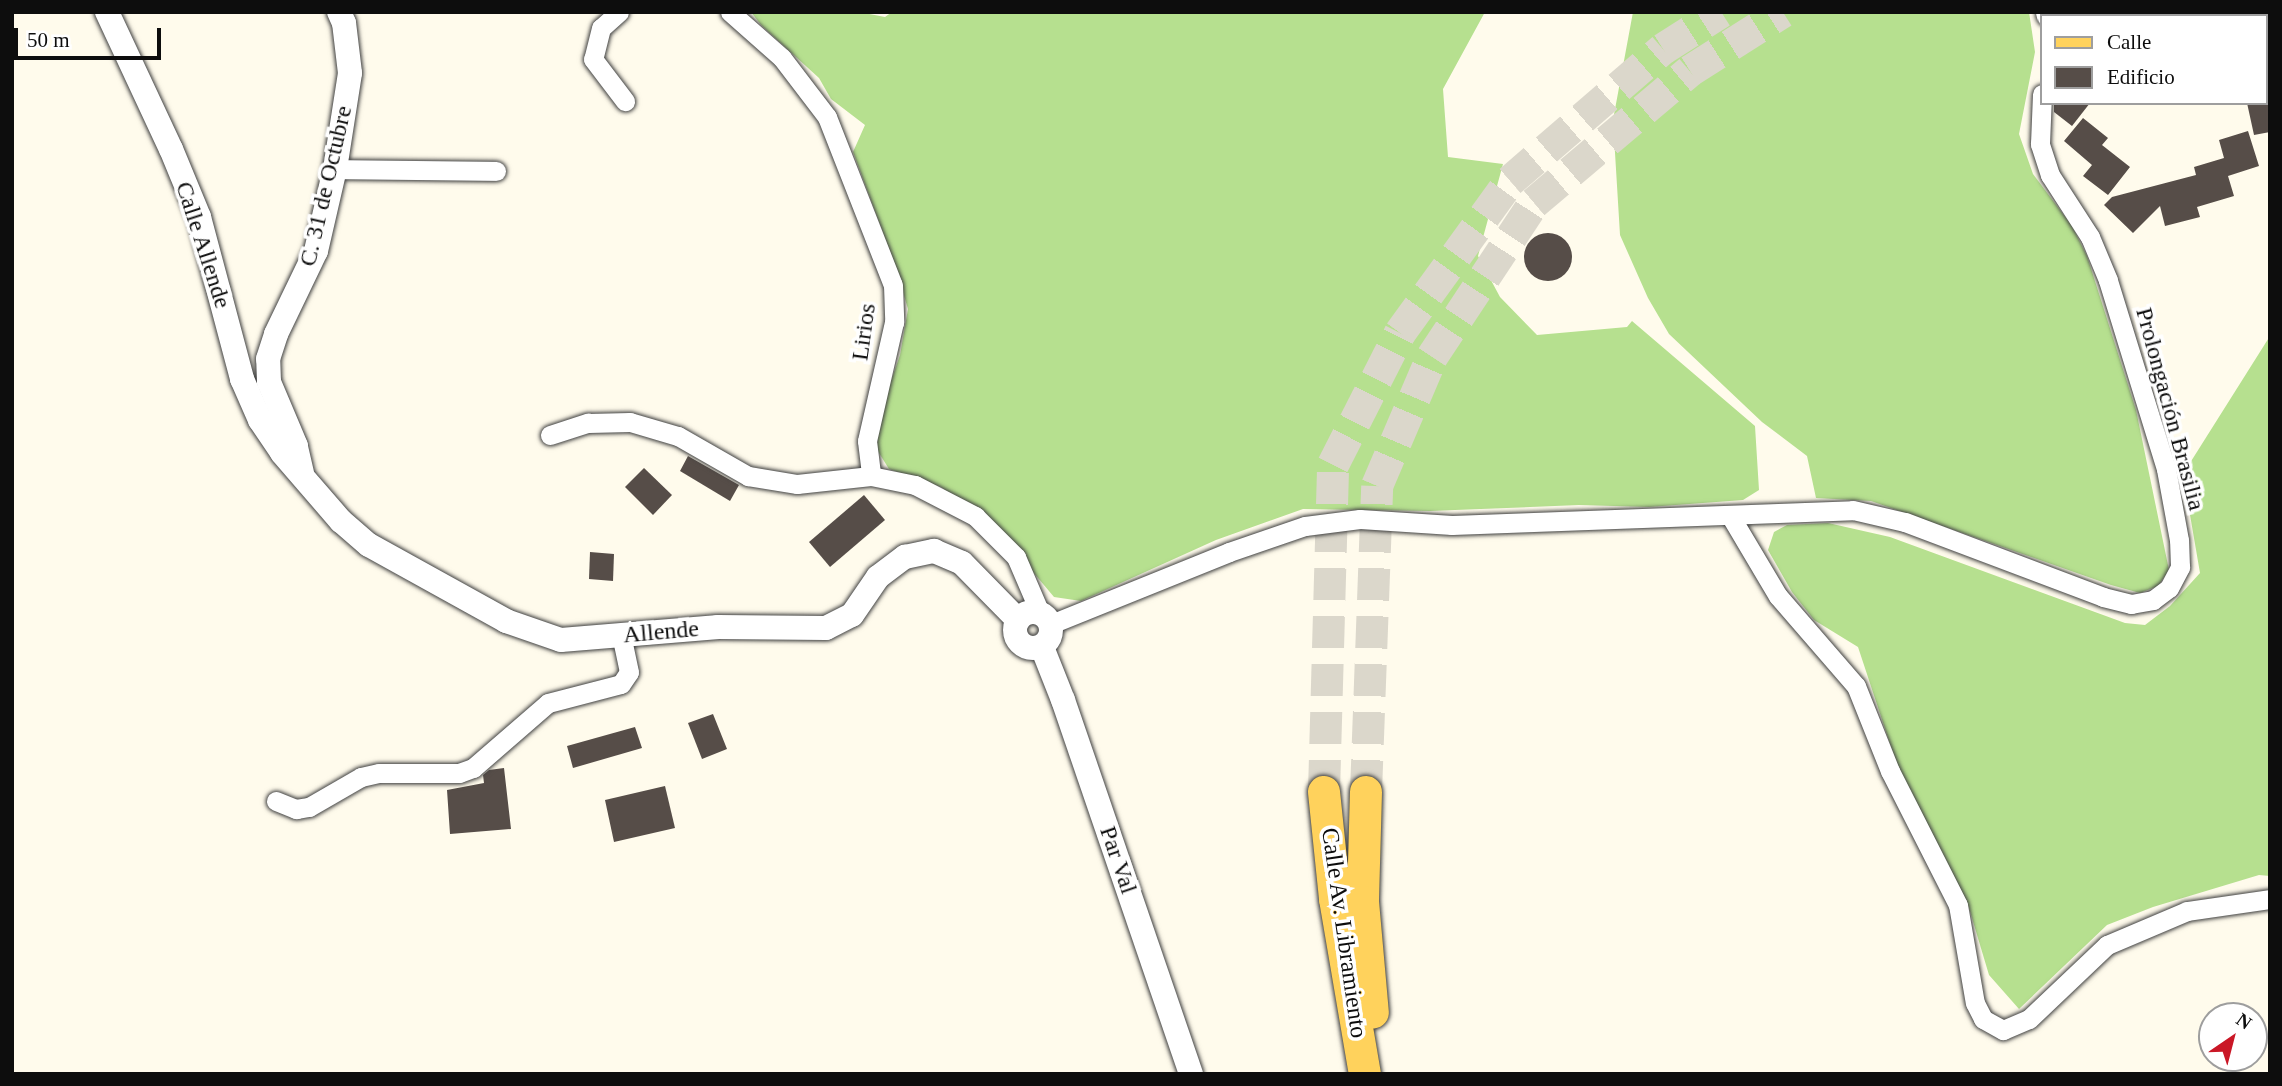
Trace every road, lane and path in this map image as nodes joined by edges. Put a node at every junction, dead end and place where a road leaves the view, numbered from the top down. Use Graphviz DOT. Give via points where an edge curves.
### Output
graph roads {
  1 [pos="107,12"];
  2 [pos="340,12"];
  3 [pos="619,12"];
  4 [pos="730,12"];
  5 [pos="625,101"];
  6 [pos="2042,105"];
  7 [pos="335,169"];
  8 [pos="496,171"];
  9 [pos="550,435"];
  10 [pos="302,474"];
  11 [pos="871,477"];
  12 [pos="1731,517"];
  13 [pos="1038,626"];
  14 [pos="621,635"];
  15 [pos="1324,792"];
  16 [pos="1366,792"];
  17 [pos="276,801"];
  18 [pos="2270,899"];
  19 [pos="1191,1074"];
  20 [pos="1365,1074"];
  21 [pos="1377,1074"];
  1 -- 10 [label="street, Calle Allende" via="199,217 242,379 260,420"];
  2 -- 7 [label="street, C. 31 de Octubre" via="350,73"];
  3 -- 5 [label="street" via="601,28 593,59"];
  4 -- 11 [label="street, Lirios" via="782,58 827,117 893,285 894,322 867,441"];
  6 -- 12 [label="street, Prolongación Brasilia" via="2040,144 2050,176 2090,237 2108,280 2166,469 2180,567 2169,588 2153,600 2131,604 2071,586 1905,522 1853,510"];
  7 -- 8 [label="street"];
  7 -- 10 [label="street, C. 31 de Octubre" via="316,251 268,359 269,382 296,446"];
  9 -- 11 [label="street" via="588,423 630,422 678,436 748,476 797,484"];
  10 -- 14 [label="street, Allende" via="341,521 369,545 494,614 561,640"];
  11 -- 13 [label="street" via="915,485 975,516 1016,557"];
  12 -- 13 [label="street, Prolongación Brasilia" via="1452,525 1360,519 1305,526"];
  12 -- 18 [label="street" via="1778,596 1856,686 1889,771 1958,905 1975,1003 1983,1019 2003,1030 2029,1018 2107,945 2187,911"];
  13 -- 14 [label="street, Allende" via="962,563 934,551 905,556 878,577 852,615 826,628 718,626"];
  13 -- 19 [label="street, Par Val"];
  14 -- 17 [label="street" via="629,662 621,684 548,703 473,768 460,773 361,777 309,807 296,809"];
  15 -- 20 [label="main road, Calle Av. Libramiento" via="1335,899"];
  16 -- 21 [label="main road, Calle Av. Libramiento" via="1363,902"];
}
